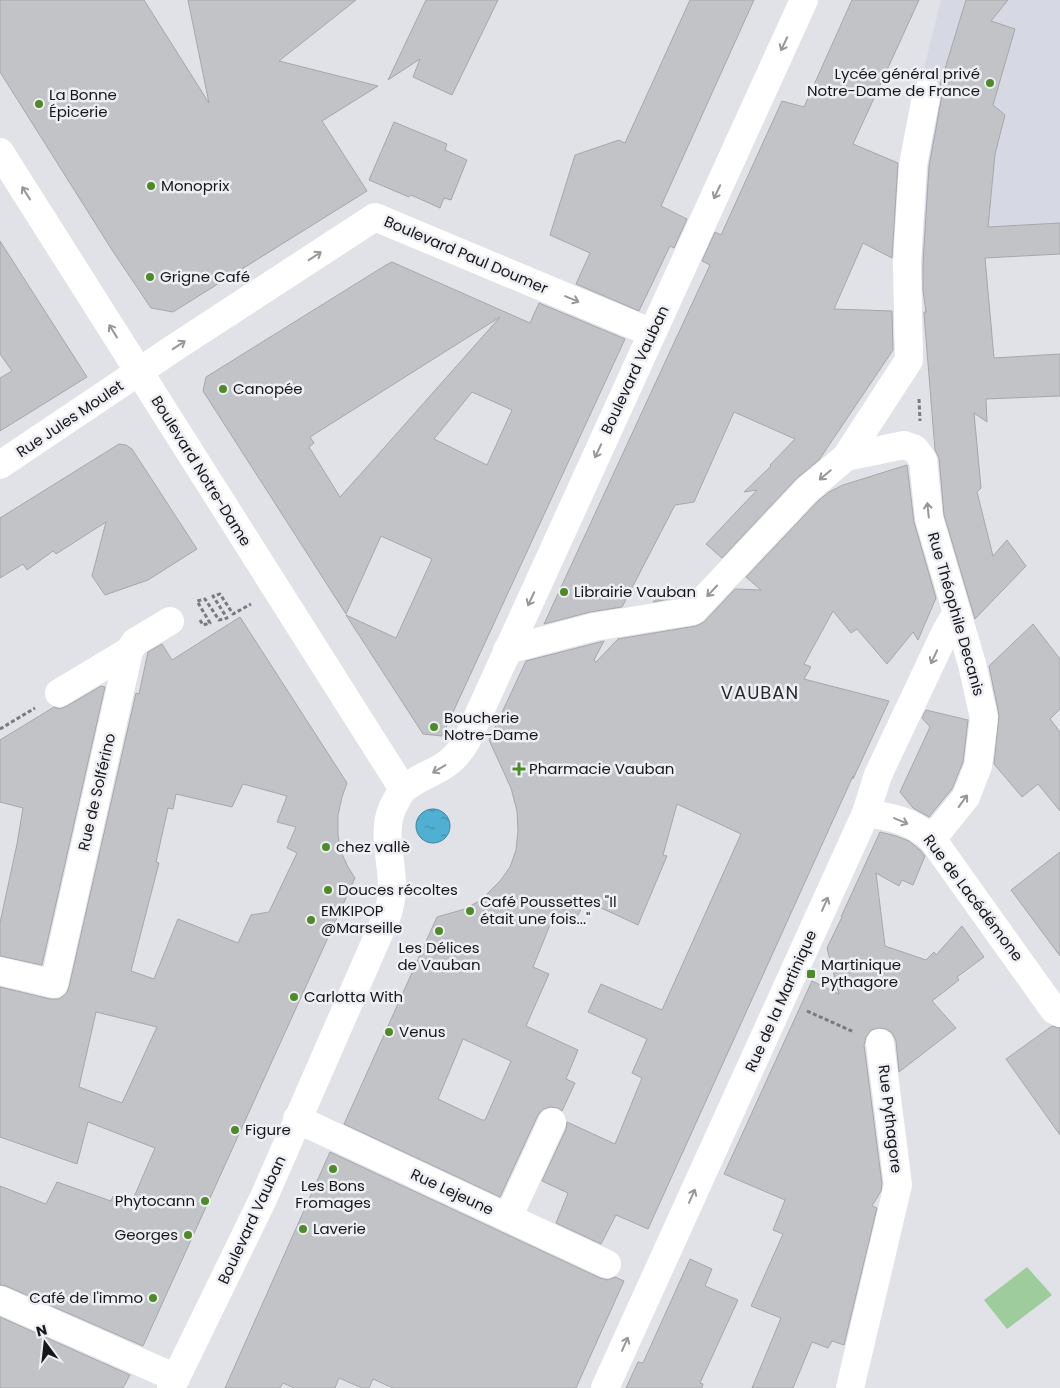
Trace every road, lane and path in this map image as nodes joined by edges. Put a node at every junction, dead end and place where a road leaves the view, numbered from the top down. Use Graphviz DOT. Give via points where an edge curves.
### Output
graph roads {
  1 [pos="804,0"];
  2 [pos="927,92"];
  3 [pos="0,152"];
  4 [pos="652,333"];
  5 [pos="139,372"];
  6 [pos="846,457"];
  7 [pos="0,465"];
  8 [pos="233,614"];
  9 [pos="957,614"];
  10 [pos="170,621"];
  11 [pos="203,625"];
  12 [pos="507,650"];
  13 [pos="129,651"];
  14 [pos="59,693"];
  15 [pos="0,729"];
  16 [pos="403,789"];
  17 [pos="866,814"];
  18 [pos="932,839"];
  19 [pos="0,971"];
  20 [pos="781,1000"];
  21 [pos="1060,1013"];
  22 [pos="880,1043"];
  23 [pos="297,1119"];
  24 [pos="552,1122"];
  25 [pos="508,1218"];
  26 [pos="607,1264"];
  27 [pos="0,1300"];
  28 [pos="174,1383"];
  29 [pos="605,1388"];
  30 [pos="850,1388"];
  1 -- 4 [label="street, Boulevard Vauban, one-way"];
  2 -- 6 [label="street, Rue Théophile Decanis" via="913,165 907,264 909,360"];
  5 -- 3 [label="street, Boulevard Notre-Dame, one-way"];
  5 -- 4 [label="street, Boulevard Paul Doumer, one-way" via="375,217"];
  4 -- 12 [label="street, Boulevard Vauban, one-way"];
  5 -- 7 [label="street, Rue Jules Moulet"];
  5 -- 16 [label="street, Boulevard Notre-Dame"];
  9 -- 6 [label="street, Rue Théophile Decanis, one-way" via="929,518 923,460 915,449 904,445"];
  6 -- 12 [label="street, Rue Théophile Decanis, one-way" via="807,490 693,611 594,627"];
  8 -- 11 [label="path" via="220,594 213,596 227,618 219,620 205,599 197,601 210,623"];
  9 -- 17 [label="street, Rue de la Martinique, one-way" via="878,775"];
  18 -- 9 [label="street, Rue Théophile Decanis, one-way" via="966,797 978,766 984,718"];
  10 -- 13 [label="street" via="135,642"];
  12 -- 16 [label="street, Boulevard Vauban, one-way" via="460,752 451,762"];
  13 -- 14 [label="street"];
  13 -- 19 [label="street, Rue de Solférino" via="54,984"];
  14 -- 15 [label="path"];
  16 -- 23 [label="street, Boulevard Vauban" via="390,810 386,834 392,891 388,913"];
  17 -- 18 [label="street, Rue de Lacédémone, one-way" via="895,818 922,830"];
  20 -- 17 [label="street, Rue de la Martinique, one-way"];
  18 -- 21 [label="street, Rue de Lacédémone" via="1054,1010"];
  20 -- 22 [label="path, Rue Pythagore"];
  29 -- 20 [label="street, Rue de la Martinique, one-way"];
  22 -- 30 [label="street, Rue Pythagore" via="898,1185"];
  23 -- 25 [label="street, Rue Lejeune"];
  23 -- 28 [label="street, Boulevard Vauban" via="264,1197"];
  24 -- 25 [label="street"];
  25 -- 26 [label="street, Rue Lejeune"];
  27 -- 28 [label="street"];
}
